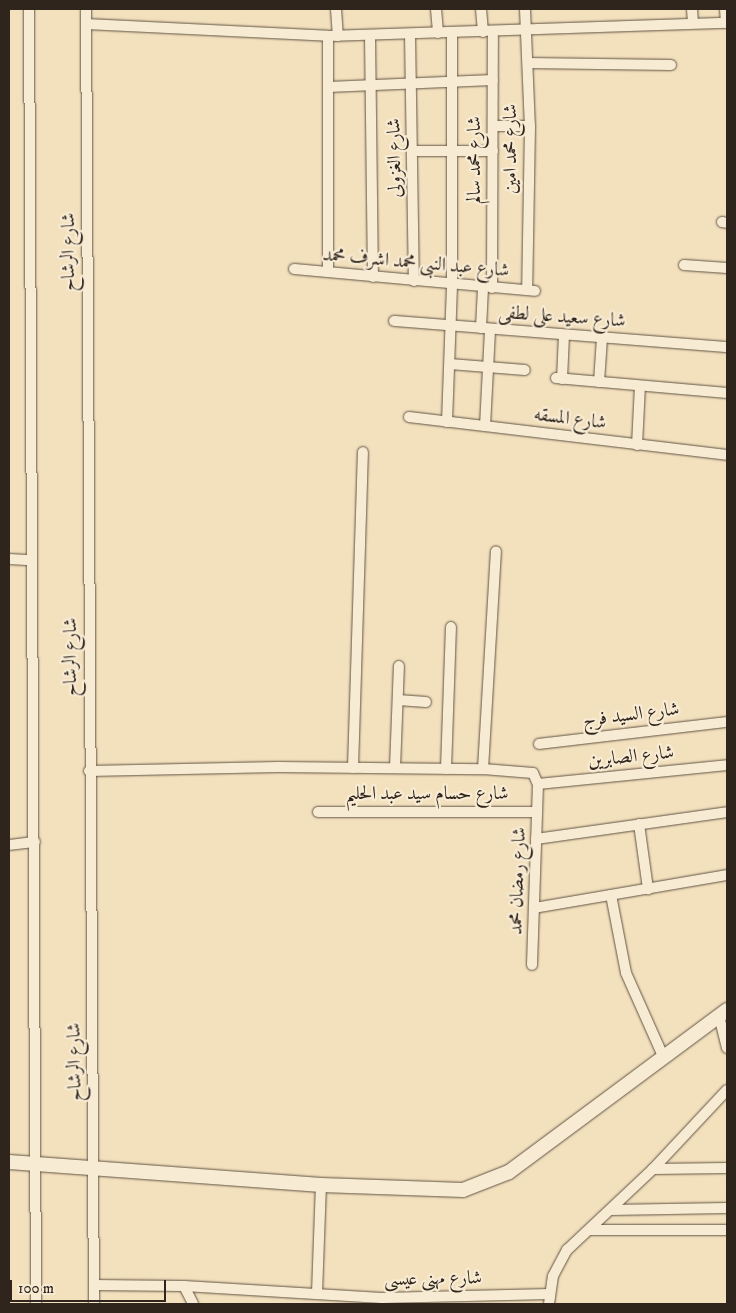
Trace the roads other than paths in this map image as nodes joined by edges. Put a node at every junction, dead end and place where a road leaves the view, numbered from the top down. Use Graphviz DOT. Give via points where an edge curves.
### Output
graph roads {
  1 [pos="29,9"];
  2 [pos="86,9"];
  3 [pos="336,9"];
  4 [pos="436,9"];
  5 [pos="481,9"];
  6 [pos="525,9"];
  7 [pos="692,9"];
  8 [pos="725,9"];
  9 [pos="693,23"];
  10 [pos="727,23"];
  11 [pos="86,24"];
  12 [pos="527,30"];
  13 [pos="488,32"];
  14 [pos="438,33"];
  15 [pos="452,33"];
  16 [pos="410,34"];
  17 [pos="370,35"];
  18 [pos="333,36"];
  19 [pos="528,63"];
  20 [pos="671,65"];
  21 [pos="494,80"];
  22 [pos="452,82"];
  23 [pos="411,84"];
  24 [pos="371,85"];
  25 [pos="328,87"];
  26 [pos="493,126"];
  27 [pos="530,126"];
  28 [pos="412,151"];
  29 [pos="452,151"];
  30 [pos="493,151"];
  31 [pos="684,265"];
  32 [pos="727,268"];
  33 [pos="294,269"];
  34 [pos="328,272"];
  35 [pos="373,277"];
  36 [pos="414,281"];
  37 [pos="452,284"];
  38 [pos="487,288"];
  39 [pos="531,290"];
  40 [pos="394,321"];
  41 [pos="451,326"];
  42 [pos="485,328"];
  43 [pos="564,335"];
  44 [pos="602,338"];
  45 [pos="727,347"];
  46 [pos="450,364"];
  47 [pos="488,367"];
  48 [pos="525,370"];
  49 [pos="599,382"];
  50 [pos="640,386"];
  51 [pos="727,393"];
  52 [pos="409,417"];
  53 [pos="448,422"];
  54 [pos="485,426"];
  55 [pos="637,445"];
  56 [pos="363,452"];
  57 [pos="727,456"];
  58 [pos="496,551"];
  59 [pos="9,559"];
  60 [pos="31,560"];
  61 [pos="451,627"];
  62 [pos="399,666"];
  63 [pos="398,700"];
  64 [pos="426,702"];
  65 [pos="727,722"];
  66 [pos="538,744"];
  67 [pos="727,765"];
  68 [pos="353,768"];
  69 [pos="395,768"];
  70 [pos="446,769"];
  71 [pos="484,769"];
  72 [pos="89,771"];
  73 [pos="538,784"];
  74 [pos="318,812"];
  75 [pos="537,812"];
  76 [pos="727,812"];
  77 [pos="640,824"];
  78 [pos="536,839"];
  79 [pos="35,842"];
  80 [pos="9,845"];
  81 [pos="727,875"];
  82 [pos="648,889"];
  83 [pos="611,895"];
  84 [pos="534,908"];
  85 [pos="532,965"];
  86 [pos="723,1013"];
  87 [pos="727,1048"];
  88 [pos="663,1056"];
  89 [pos="727,1090"];
  90 [pos="9,1162"];
  91 [pos="41,1162"];
  92 [pos="87,1165"];
  93 [pos="727,1168"];
  94 [pos="654,1169"];
  95 [pos="321,1185"];
  96 [pos="727,1208"];
  97 [pos="610,1210"];
  98 [pos="590,1230"];
  99 [pos="727,1230"];
  100 [pos="94,1285"];
  101 [pos="184,1286"];
  102 [pos="316,1294"];
  103 [pos="550,1299"];
  104 [pos="36,1304"];
  105 [pos="94,1304"];
  106 [pos="193,1304"];
  1 -- 60 [label="street"];
  2 -- 11 [label="street, شارع الرشاح"];
  3 -- 18 [label="street"];
  4 -- 14 [label="street"];
  5 -- 13 [label="street, شارع محمد سالم"];
  6 -- 12 [label="street, شارع محمد امين"];
  7 -- 9 [label="street"];
  8 -- 10 [label="street"];
  9 -- 10 [label="street"];
  9 -- 12 [label="street"];
  11 -- 18 [label="street"];
  11 -- 72 [label="street, شارع الرشاح"];
  12 -- 13 [label="street"];
  12 -- 19 [label="street, شارع محمد امين"];
  13 -- 15 [label="street"];
  13 -- 21 [label="street, شارع محمد سالم"];
  14 -- 15 [label="street"];
  14 -- 16 [label="street"];
  15 -- 22 [label="street"];
  16 -- 17 [label="street"];
  16 -- 23 [label="street, شارع الغزولى"];
  17 -- 18 [label="street"];
  17 -- 24 [label="street"];
  18 -- 25 [label="street"];
  19 -- 20 [label="street"];
  19 -- 27 [label="street, شارع محمد امين"];
  21 -- 22 [label="street"];
  21 -- 26 [label="street, شارع محمد سالم"];
  22 -- 23 [label="street"];
  22 -- 29 [label="street"];
  23 -- 24 [label="street"];
  23 -- 28 [label="street, شارع الغزولى"];
  24 -- 25 [label="street"];
  24 -- 35 [label="street"];
  25 -- 34 [label="street"];
  26 -- 27 [label="street"];
  26 -- 30 [label="street, شارع محمد سالم"];
  27 -- 39 [label="street, شارع محمد امين"];
  28 -- 29 [label="street"];
  28 -- 36 [label="street, شارع الغزولى"];
  29 -- 30 [label="street"];
  29 -- 37 [label="street"];
  30 -- 38 [label="street, شارع محمد سالم"];
  31 -- 32 [label="street"];
  33 -- 34 [label="street, شارع عبد النبى محمد اشرف محمد"];
  34 -- 35 [label="street, شارع عبد النبى محمد اشرف محمد"];
  35 -- 36 [label="street, شارع عبد النبى محمد اشرف محمد"];
  36 -- 37 [label="street, شارع عبد النبى محمد اشرف محمد"];
  37 -- 38 [label="street, شارع عبد النبى محمد اشرف محمد"];
  37 -- 41 [label="street"];
  38 -- 39 [label="street, شارع عبد النبى محمد اشرف محمد"];
  38 -- 42 [label="street, شارع محمد سالم"];
  40 -- 41 [label="street, شارع سعيد على لطفى"];
  41 -- 42 [label="street, شارع سعيد على لطفى"];
  41 -- 46 [label="street"];
  42 -- 43 [label="street, شارع سعيد على لطفى"];
  42 -- 47 [label="street, شارع محمد سالم"];
  43 -- 44 [label="street, شارع سعيد على لطفى"];
  43 -- 49 [label="street" via="559,378"];
  44 -- 45 [label="street, شارع سعيد على لطفى"];
  44 -- 49 [label="street"];
  46 -- 47 [label="street"];
  46 -- 53 [label="street"];
  47 -- 48 [label="street"];
  47 -- 54 [label="street, شارع محمد سالم"];
  49 -- 50 [label="street"];
  50 -- 51 [label="street"];
  50 -- 55 [label="street"];
  52 -- 53 [label="street, شارع المسقه"];
  53 -- 54 [label="street, شارع المسقه"];
  54 -- 55 [label="street, شارع المسقه"];
  55 -- 57 [label="street, شارع المسقه"];
  56 -- 68 [label="street"];
  58 -- 71 [label="street"];
  59 -- 60 [label="street"];
  60 -- 79 [label="street"];
  61 -- 70 [label="street"];
  62 -- 63 [label="street"];
  63 -- 64 [label="street"];
  63 -- 69 [label="street"];
  65 -- 66 [label="street, شارع السيد فرج"];
  67 -- 73 [label="street, شارع الصابرين"];
  68 -- 69 [label="street"];
  68 -- 72 [label="street"];
  69 -- 70 [label="street"];
  70 -- 71 [label="street"];
  71 -- 73 [label="street" via="530,772 537,777"];
  72 -- 92 [label="street, شارع الرشاح"];
  73 -- 75 [label="street, شارع رمضان محمد"];
  74 -- 75 [label="street, شارع حسام سيد عبد الحليم"];
  75 -- 78 [label="street, شارع رمضان محمد"];
  76 -- 77 [label="street"];
  77 -- 78 [label="street"];
  77 -- 82 [label="street"];
  78 -- 84 [label="street, شارع رمضان محمد"];
  79 -- 80 [label="street"];
  79 -- 91 [label="street"];
  81 -- 82 [label="street"];
  82 -- 83 [label="street"];
  83 -- 84 [label="street"];
  83 -- 88 [label="street" via="626,973"];
  84 -- 85 [label="street, شارع رمضان محمد"];
  86 -- 87 [label="street"];
  86 -- 88 [label="street"];
  88 -- 95 [label="street" via="509,1172 479,1186 446,1192"];
  89 -- 94 [label="street"];
  90 -- 91 [label="street"];
  91 -- 92 [label="street"];
  91 -- 104 [label="street"];
  92 -- 95 [label="street"];
  92 -- 100 [label="street, شارع الرشاح"];
  93 -- 94 [label="street"];
  94 -- 97 [label="street"];
  95 -- 102 [label="street"];
  96 -- 97 [label="street"];
  97 -- 98 [label="street"];
  98 -- 99 [label="street"];
  98 -- 103 [label="street" via="562,1257 553,1276"];
  100 -- 101 [label="street, شارع مهنى عيسى"];
  100 -- 105 [label="street, شارع الرشاح"];
  101 -- 102 [label="street, شارع مهنى عيسى"];
  101 -- 106 [label="street"];
  102 -- 103 [label="street, شارع مهنى عيسى" via="382,1298"];
}
